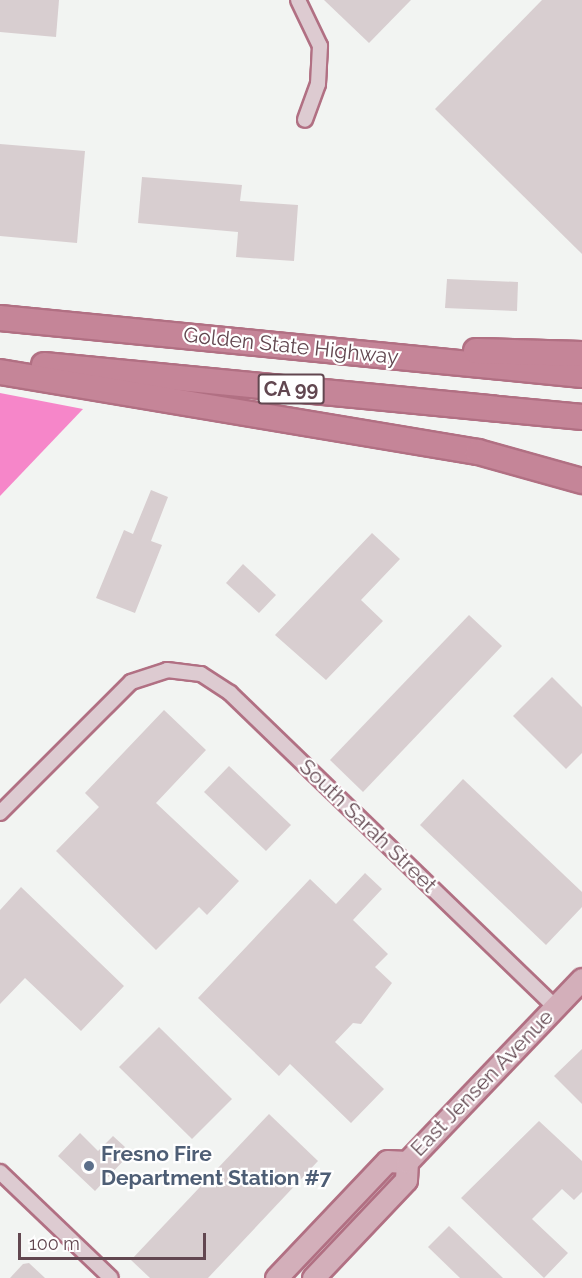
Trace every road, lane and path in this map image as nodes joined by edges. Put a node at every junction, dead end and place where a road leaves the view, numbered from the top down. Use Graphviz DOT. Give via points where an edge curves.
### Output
graph roads {
  1 [pos="298,0"];
  2 [pos="305,120"];
  3 [pos="0,318"];
  4 [pos="335,350"];
  5 [pos="582,354"];
  6 [pos="0,361"];
  7 [pos="0,372"];
  8 [pos="582,375"];
  9 [pos="582,417"];
  10 [pos="582,481"];
  11 [pos="0,813"];
  12 [pos="582,979"];
  13 [pos="555,1007"];
  14 [pos="407,1162"];
  15 [pos="0,1172"];
  16 [pos="111,1278"];
  17 [pos="276,1278"];
  18 [pos="314,1278"];
  1 -- 2 [label="street" via="320,46 318,84"];
  3 -- 4 [label="highway, Golden State Highway / CA 99"];
  4 -- 5 [label="highway"];
  4 -- 8 [label="highway, Golden State Highway / CA 99"];
  6 -- 9 [label="highway, Golden State Highway / CA 99"];
  7 -- 10 [label="highway" via="478,452"];
  11 -- 13 [label="street, South Sarah Street" via="118,691 144,675 168,670 201,674 230,693"];
  12 -- 13 [label="main road, East Jensen Avenue"];
  13 -- 14 [label="main road, East Jensen Avenue"];
  14 -- 17 [label="main road, East Jensen Avenue" via="387,1161"];
  14 -- 18 [label="main road, East Jensen Avenue" via="406,1180"];
  15 -- 16 [label="street"];
}
